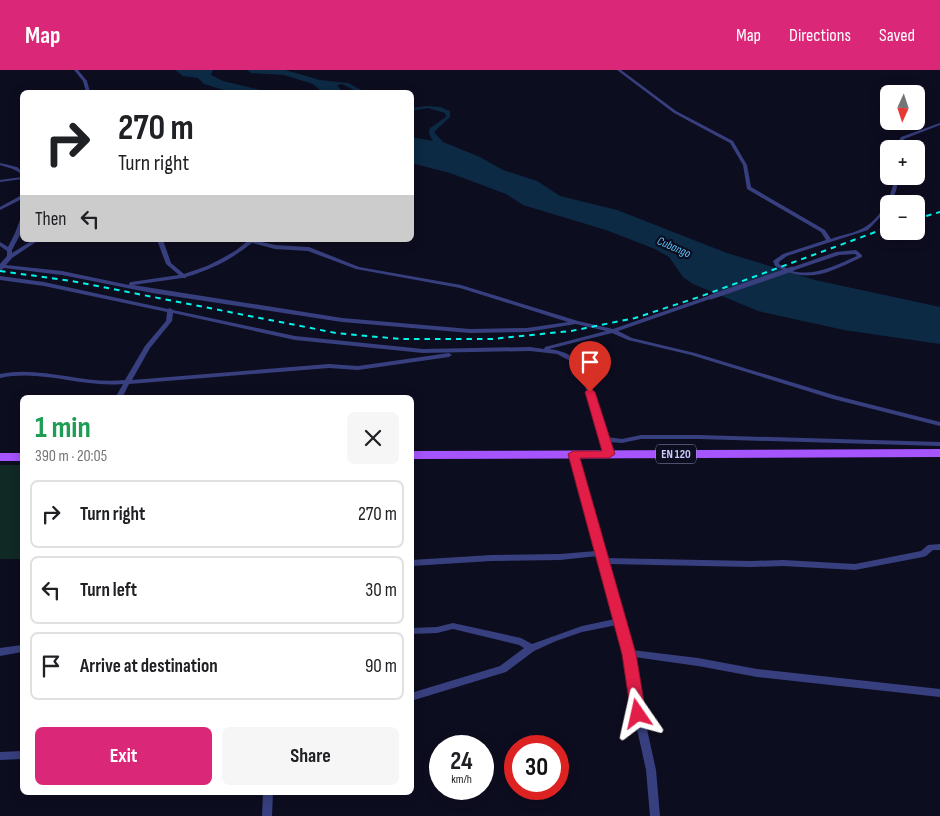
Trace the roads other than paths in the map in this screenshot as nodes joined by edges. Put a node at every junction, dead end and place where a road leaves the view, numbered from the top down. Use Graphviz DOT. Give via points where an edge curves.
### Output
graph roads {
  1 [pos="76,70"];
  2 [pos="619,70"];
  3 [pos="87,90"];
  4 [pos="940,124"];
  5 [pos="901,140"];
  6 [pos="0,164"];
  7 [pos="20,172"];
  8 [pos="20,178"];
  9 [pos="0,181"];
  10 [pos="896,185"];
  11 [pos="20,198"];
  12 [pos="0,209"];
  13 [pos="20,228"];
  14 [pos="829,240"];
  15 [pos="33,242"];
  16 [pos="161,242"];
  17 [pos="248,242"];
  18 [pos="258,242"];
  19 [pos="0,244"];
  20 [pos="9,250"];
  21 [pos="10,257"];
  22 [pos="1,266"];
  23 [pos="184,276"];
  24 [pos="0,278"];
  25 [pos="122,285"];
  26 [pos="170,310"];
  27 [pos="576,322"];
  28 [pos="613,331"];
  29 [pos="542,349"];
  30 [pos="461,352"];
  31 [pos="0,376"];
  32 [pos="127,382"];
  33 [pos="120,395"];
  34 [pos="940,424"];
  35 [pos="606,439"];
  36 [pos="940,444"];
  37 [pos="940,453"];
  38 [pos="573,454"];
  39 [pos="609,454"];
  40 [pos="414,455"];
  41 [pos="0,457"];
  42 [pos="20,457"];
  43 [pos="940,547"];
  44 [pos="603,557"];
  45 [pos="414,563"];
  46 [pos="620,621"];
  47 [pos="414,631"];
  48 [pos="531,648"];
  49 [pos="20,649"];
  50 [pos="0,652"];
  51 [pos="629,654"];
  52 [pos="940,693"];
  53 [pos="414,696"];
  54 [pos="20,755"];
  55 [pos="0,756"];
  56 [pos="268,795"];
  57 [pos="267,816"];
  58 [pos="655,816"];
  1 -- 3 [label="street"];
  2 -- 14 [label="street" via="675,112 732,142 745,165 749,188 817,227"];
  4 -- 5 [label="street"];
  6 -- 7 [label="street"];
  8 -- 9 [label="street"];
  10 -- 14 [label="street" via="895,194 875,221 866,228"];
  11 -- 12 [label="street"];
  13 -- 20 [label="street"];
  14 -- 28 [label="street, bridge" via="778,258 776,264 788,272 814,275 860,256 856,252 844,252 792,269 711,296"];
  15 -- 21 [label="street"];
  16 -- 23 [label="street" via="169,264"];
  17 -- 23 [label="street" via="227,259 198,274"];
  18 -- 27 [label="street" via="275,247 309,249 358,268 461,287"];
  19 -- 20 [label="street"];
  20 -- 21 [label="street"];
  21 -- 22 [label="street"];
  22 -- 25 [label="street"];
  23 -- 25 [label="street"];
  24 -- 26 [label="street"];
  25 -- 27 [label="street" via="342,320 423,328 520,330"];
  26 -- 30 [label="street" via="295,338 423,352"];
  26 -- 32 [label="street" via="169,321 147,347"];
  27 -- 28 [label="street"];
  28 -- 29 [label="street"];
  28 -- 34 [label="street" via="630,339 693,354 835,398"];
  29 -- 30 [label="street"];
  29 -- 35 [label="street" via="558,352 576,362 585,376"];
  30 -- 32 [label="street" via="358,368 329,366"];
  31 -- 32 [label="street" via="9,373 106,383"];
  32 -- 33 [label="street"];
  35 -- 36 [label="street" via="622,442 641,437 699,437"];
  35 -- 39 [label="street"];
  37 -- 39 [label="main road, EN 120"];
  38 -- 39 [label="main road, EN 120"];
  38 -- 40 [label="main road, EN 120"];
  38 -- 44 [label="street"];
  41 -- 42 [label="main road"];
  43 -- 44 [label="street" via="931,547 923,554 855,567"];
  44 -- 45 [label="street"];
  44 -- 46 [label="street"];
  46 -- 48 [label="street" via="582,629"];
  46 -- 51 [label="street"];
  47 -- 48 [label="street" via="453,626 521,642"];
  48 -- 53 [label="street" via="503,670"];
  49 -- 50 [label="street"];
  51 -- 52 [label="street" via="757,673"];
  51 -- 58 [label="street" via="651,770"];
  54 -- 55 [label="street"];
  56 -- 57 [label="street"];
}
